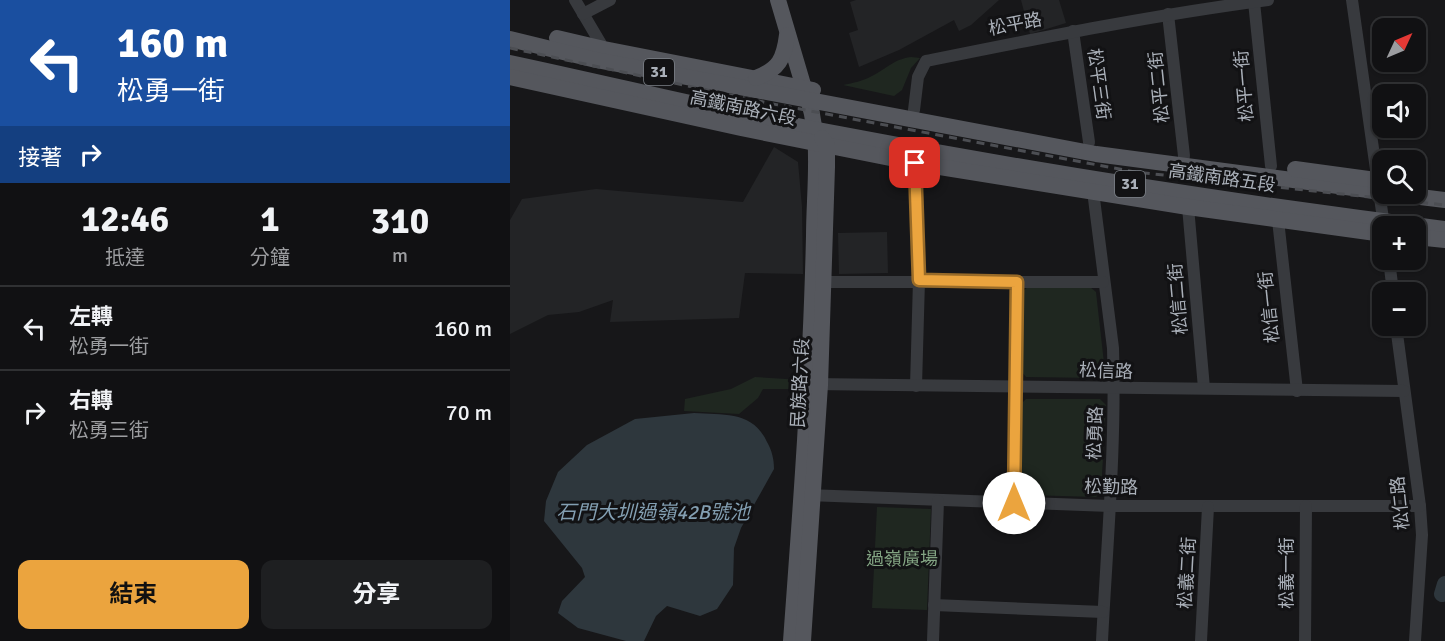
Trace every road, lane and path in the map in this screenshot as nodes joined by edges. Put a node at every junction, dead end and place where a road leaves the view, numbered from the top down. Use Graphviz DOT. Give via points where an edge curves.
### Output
graph roads {
  1 [pos="574,0"];
  2 [pos="610,0"];
  3 [pos="778,0"];
  4 [pos="1268,0"];
  5 [pos="1352,0"];
  6 [pos="1254,2"];
  7 [pos="583,14"];
  8 [pos="1168,14"];
  9 [pos="510,27"];
  10 [pos="788,31"];
  11 [pos="1073,31"];
  12 [pos="510,39"];
  13 [pos="604,50"];
  14 [pos="510,63"];
  15 [pos="510,77"];
  16 [pos="756,78"];
  17 [pos="807,94"];
  18 [pos="915,110"];
  19 [pos="820,139"];
  20 [pos="1089,142"];
  21 [pos="1378,150"];
  22 [pos="1184,156"];
  23 [pos="915,163"];
  24 [pos="1271,166"];
  25 [pos="1372,186"];
  26 [pos="1426,186"];
  27 [pos="1372,187"];
  28 [pos="1445,189"];
  29 [pos="1092,191"];
  30 [pos="1426,196"];
  31 [pos="1445,200"];
  32 [pos="1188,207"];
  33 [pos="1278,220"];
  34 [pos="1372,225"];
  35 [pos="1372,226"];
  36 [pos="1426,228"];
  37 [pos="1445,228"];
  38 [pos="1426,238"];
  39 [pos="1445,240"];
  40 [pos="919,280"];
  41 [pos="818,282"];
  42 [pos="1017,282"];
  43 [pos="1103,282"];
  44 [pos="1397,336"];
  45 [pos="814,385"];
  46 [pos="916,386"];
  47 [pos="1015,387"];
  48 [pos="1114,388"];
  49 [pos="1204,388"];
  50 [pos="1297,390"];
  51 [pos="1404,391"];
  52 [pos="807,495"];
  53 [pos="938,501"];
  54 [pos="1014,503"];
  55 [pos="1110,506"];
  56 [pos="1306,506"];
  57 [pos="1420,506"];
  58 [pos="1208,507"];
  59 [pos="934,605"];
  60 [pos="1103,612"];
  61 [pos="791,641"];
  62 [pos="803,641"];
  63 [pos="933,641"];
  64 [pos="1102,641"];
  65 [pos="1201,641"];
  66 [pos="1305,641"];
  67 [pos="1415,641"];
  1 -- 7 [label="street"];
  2 -- 7 [label="street"];
  3 -- 10 [label="main road, 民族路六段"];
  4 -- 6 [label="street, 松平路"];
  5 -- 21 [label="street"];
  6 -- 8 [label="street, 松平路"];
  6 -- 24 [label="street, 松平一街"];
  7 -- 13 [label="street"];
  8 -- 11 [label="street, 松平路"];
  8 -- 22 [label="street, 松平二街"];
  9 -- 13 [label="main road, 高鐵南路六段 / 31"];
  10 -- 16 [label="main road" via="782,59 770,72"];
  10 -- 17 [label="main road, 民族路六段"];
  11 -- 18 [label="street, 松平路" via="926,61 918,77"];
  11 -- 20 [label="street, 松平三街"];
  12 -- 17 [label="main road, 高鐵南路六段 / 31" via="596,60"];
  13 -- 16 [label="main road, 高鐵南路六段 / 31"];
  14 -- 19 [label="main road, 高鐵南路六段 / 31"];
  15 -- 19 [label="main road, 高鐵南路六段 / 31"];
  16 -- 17 [label="main road, 高鐵南路六段 / 31"];
  17 -- 18 [label="main road, 高鐵南路五段 / 31"];
  17 -- 19 [label="main road, 民族路六段"];
  17 -- 27 [label="main road, 高鐵南路五段 / 31" via="1096,154"];
  18 -- 20 [label="main road, 高鐵南路五段 / 31"];
  19 -- 23 [label="main road, 高鐵南路五段 / 31"];
  19 -- 34 [label="main road, 高鐵南路五段 / 31"];
  19 -- 41 [label="main road, 民族路六段"];
  20 -- 22 [label="main road, 高鐵南路五段 / 31"];
  22 -- 24 [label="main road, 高鐵南路五段 / 31"];
  23 -- 29 [label="main road, 高鐵南路五段 / 31"];
  23 -- 40 [label="street"];
  24 -- 25 [label="main road, 高鐵南路五段 / 31"];
  26 -- 28 [label="main road"];
  29 -- 32 [label="main road, 高鐵南路五段 / 31"];
  29 -- 43 [label="street, 松勇路"];
  30 -- 31 [label="main road, 高鐵南路五段 / 31"];
  32 -- 33 [label="main road, 高鐵南路五段 / 31"];
  32 -- 49 [label="street, 松信二街"];
  33 -- 35 [label="main road, 高鐵南路五段 / 31"];
  33 -- 50 [label="street, 松信一街"];
  36 -- 37 [label="main road, 高鐵南路五段 / 31"];
  38 -- 39 [label="main road"];
  40 -- 41 [label="street"];
  40 -- 42 [label="street"];
  40 -- 46 [label="street"];
  41 -- 45 [label="main road, 民族路六段"];
  42 -- 43 [label="street"];
  42 -- 47 [label="street"];
  43 -- 48 [label="street, 松勇路" via="1113,348"];
  44 -- 51 [label="street, 松仁路"];
  45 -- 46 [label="street, 松信路"];
  45 -- 52 [label="main road, 民族路六段"];
  46 -- 47 [label="street, 松信路"];
  47 -- 48 [label="street, 松信路"];
  47 -- 54 [label="street"];
  48 -- 49 [label="street, 松信路"];
  48 -- 55 [label="street, 松勇路"];
  49 -- 50 [label="street, 松信路"];
  50 -- 51 [label="street, 松信路"];
  51 -- 57 [label="street, 松仁路"];
  52 -- 53 [label="street, 松勤路"];
  52 -- 61 [label="main road, 民族路六段"];
  52 -- 62 [label="main road, 民族路六段"];
  53 -- 54 [label="street, 松勤路"];
  53 -- 59 [label="street"];
  54 -- 55 [label="street, 松勤路"];
  55 -- 58 [label="street, 松勤路"];
  55 -- 60 [label="street, 松勇路"];
  56 -- 57 [label="street, 松勤路"];
  56 -- 58 [label="street, 松勤路"];
  56 -- 66 [label="street, 松義一街"];
  57 -- 67 [label="street, 松仁路" via="1422,535"];
  58 -- 65 [label="street, 松義二街"];
  59 -- 60 [label="street"];
  59 -- 63 [label="street"];
  60 -- 64 [label="street, 松勇路"];
}
